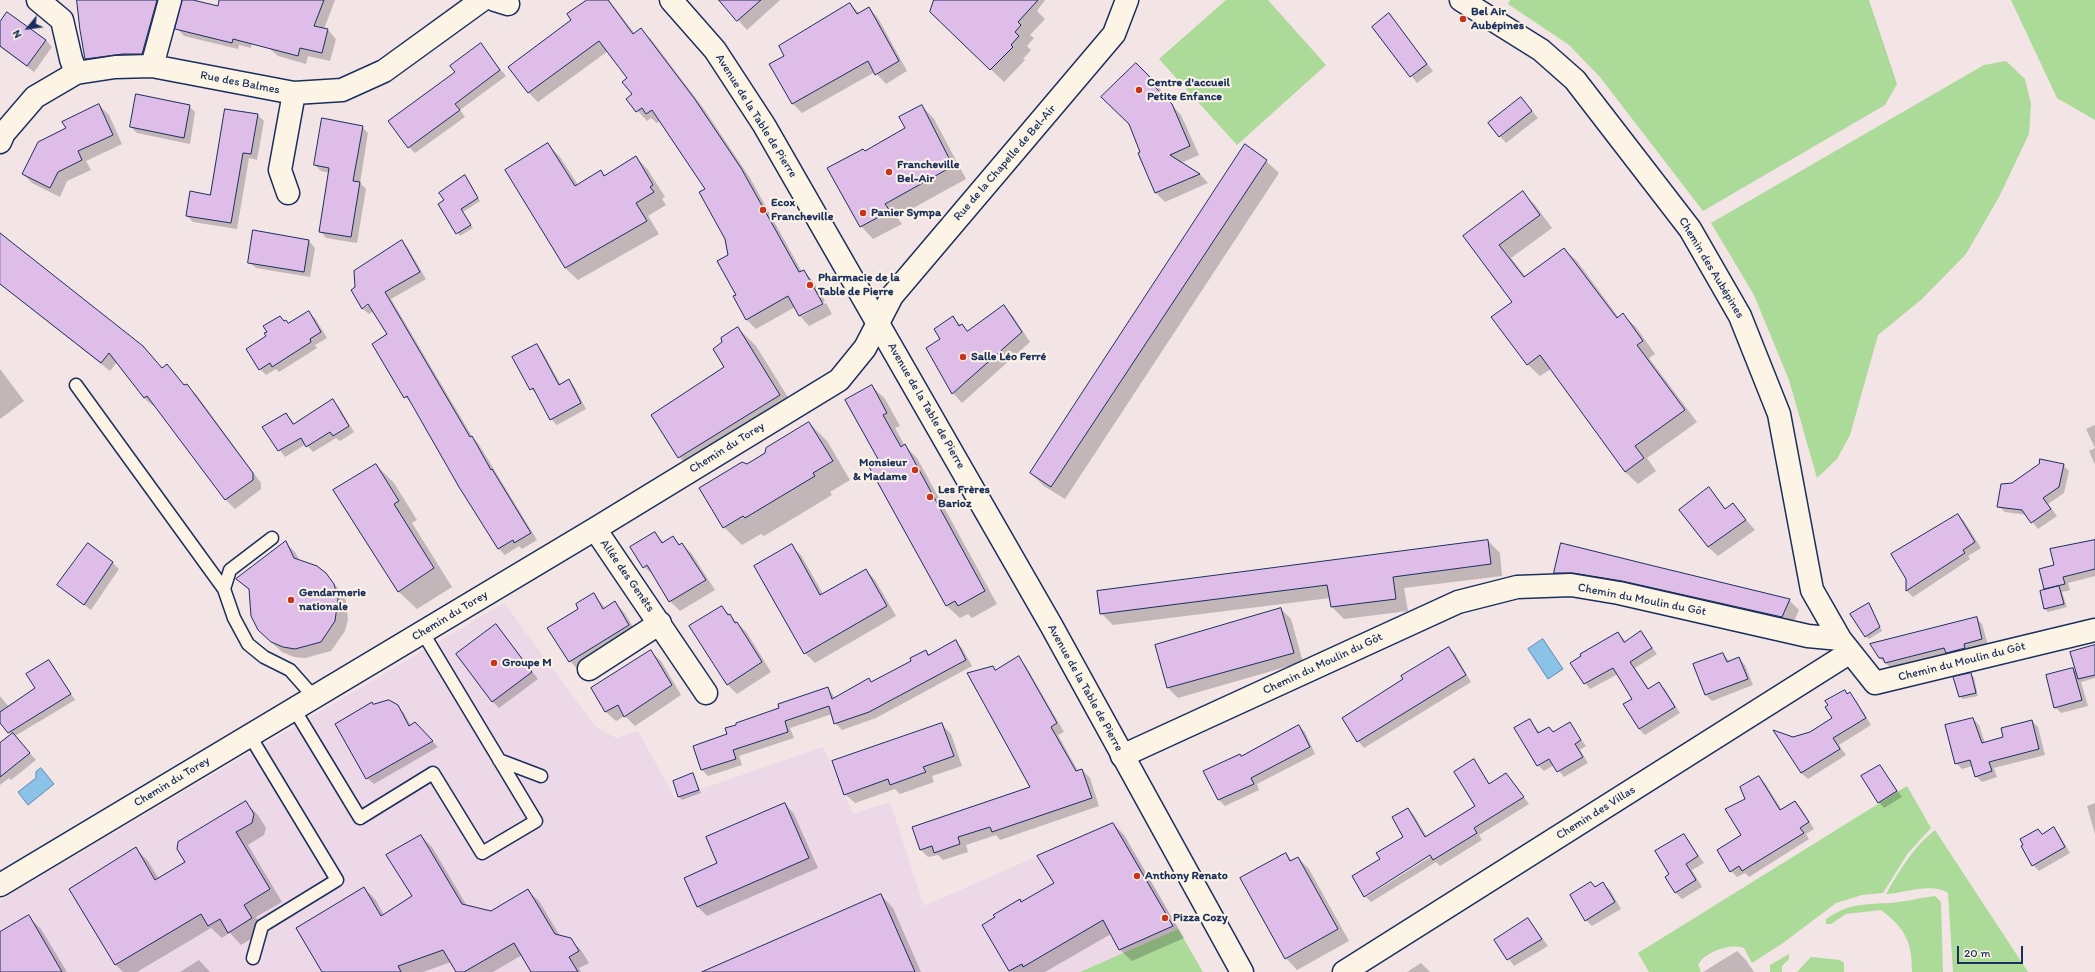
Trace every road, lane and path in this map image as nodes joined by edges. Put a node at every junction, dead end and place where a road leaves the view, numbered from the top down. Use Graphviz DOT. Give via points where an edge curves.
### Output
graph roads {
  1 [pos="38,0"];
  2 [pos="170,0"];
  3 [pos="482,0"];
  4 [pos="671,0"];
  5 [pos="1127,0"];
  6 [pos="1461,0"];
  7 [pos="152,66"];
  8 [pos="76,73"];
  9 [pos="294,93"];
  10 [pos="0,142"];
  11 [pos="288,193"];
  12 [pos="879,323"];
  13 [pos="76,385"];
  14 [pos="595,529"];
  15 [pos="272,538"];
  16 [pos="224,590"];
  17 [pos="660,623"];
  18 [pos="2095,630"];
  19 [pos="423,633"];
  20 [pos="1844,646"];
  21 [pos="589,669"];
  22 [pos="706,693"];
  23 [pos="314,697"];
  24 [pos="294,709"];
  25 [pos="250,736"];
  26 [pos="1122,756"];
  27 [pos="499,760"];
  28 [pos="541,776"];
  29 [pos="0,885"];
  30 [pos="252,958"];
  31 [pos="1242,972"];
  32 [pos="1344,972"];
  1 -- 8 [label="street" via="62,20"];
  2 -- 7 [label="street"];
  3 -- 9 [label="street, Rue des Balmes" via="384,71 342,90"];
  4 -- 12 [label="street, Avenue de la Table de Pierre" via="714,50 764,126"];
  5 -- 12 [label="street, Rue de la Chapelle de Bel-Air" via="1114,34 892,296"];
  6 -- 20 [label="street, Chemin des Aubépines" via="1541,50 1575,80 1690,229 1740,316 1779,414 1812,590"];
  7 -- 8 [label="street, Rue des Balmes" via="115,67"];
  7 -- 9 [label="street, Rue des Balmes"];
  8 -- 10 [label="street, Rue des Balmes" via="35,97 4,133"];
  9 -- 11 [label="street" via="280,170"];
  12 -- 14 [label="street, Chemin du Torey" via="865,348 839,380"];
  12 -- 26 [label="street, Avenue de la Table de Pierre" via="1047,618"];
  13 -- 16 [label="lane"];
  14 -- 17 [label="street, Allée des Genêts"];
  14 -- 19 [label="street, Chemin du Torey"];
  15 -- 16 [label="lane" via="230,570"];
  16 -- 23 [label="lane" via="234,618 248,644 264,657 290,670"];
  17 -- 21 [label="street, Allée des Genêts"];
  17 -- 22 [label="street, Allée des Genêts"];
  18 -- 20 [label="street, Chemin du Moulin du Gôt" via="1875,684"];
  19 -- 23 [label="street, Chemin du Torey"];
  19 -- 27 [label="lane"];
  20 -- 26 [label="street, Chemin du Moulin du Gôt" via="1619,593 1571,586 1517,587 1458,602"];
  20 -- 32 [label="street, Chemin des Villas"];
  23 -- 24 [label="street, Chemin du Torey"];
  24 -- 25 [label="street, Chemin du Torey"];
  24 -- 27 [label="lane" via="360,818 434,773 482,853 536,821"];
  25 -- 29 [label="street, Chemin du Torey"];
  25 -- 30 [label="lane" via="337,880 262,926"];
  26 -- 31 [label="street, Avenue de la Table de Pierre"];
  27 -- 28 [label="lane"];
}
